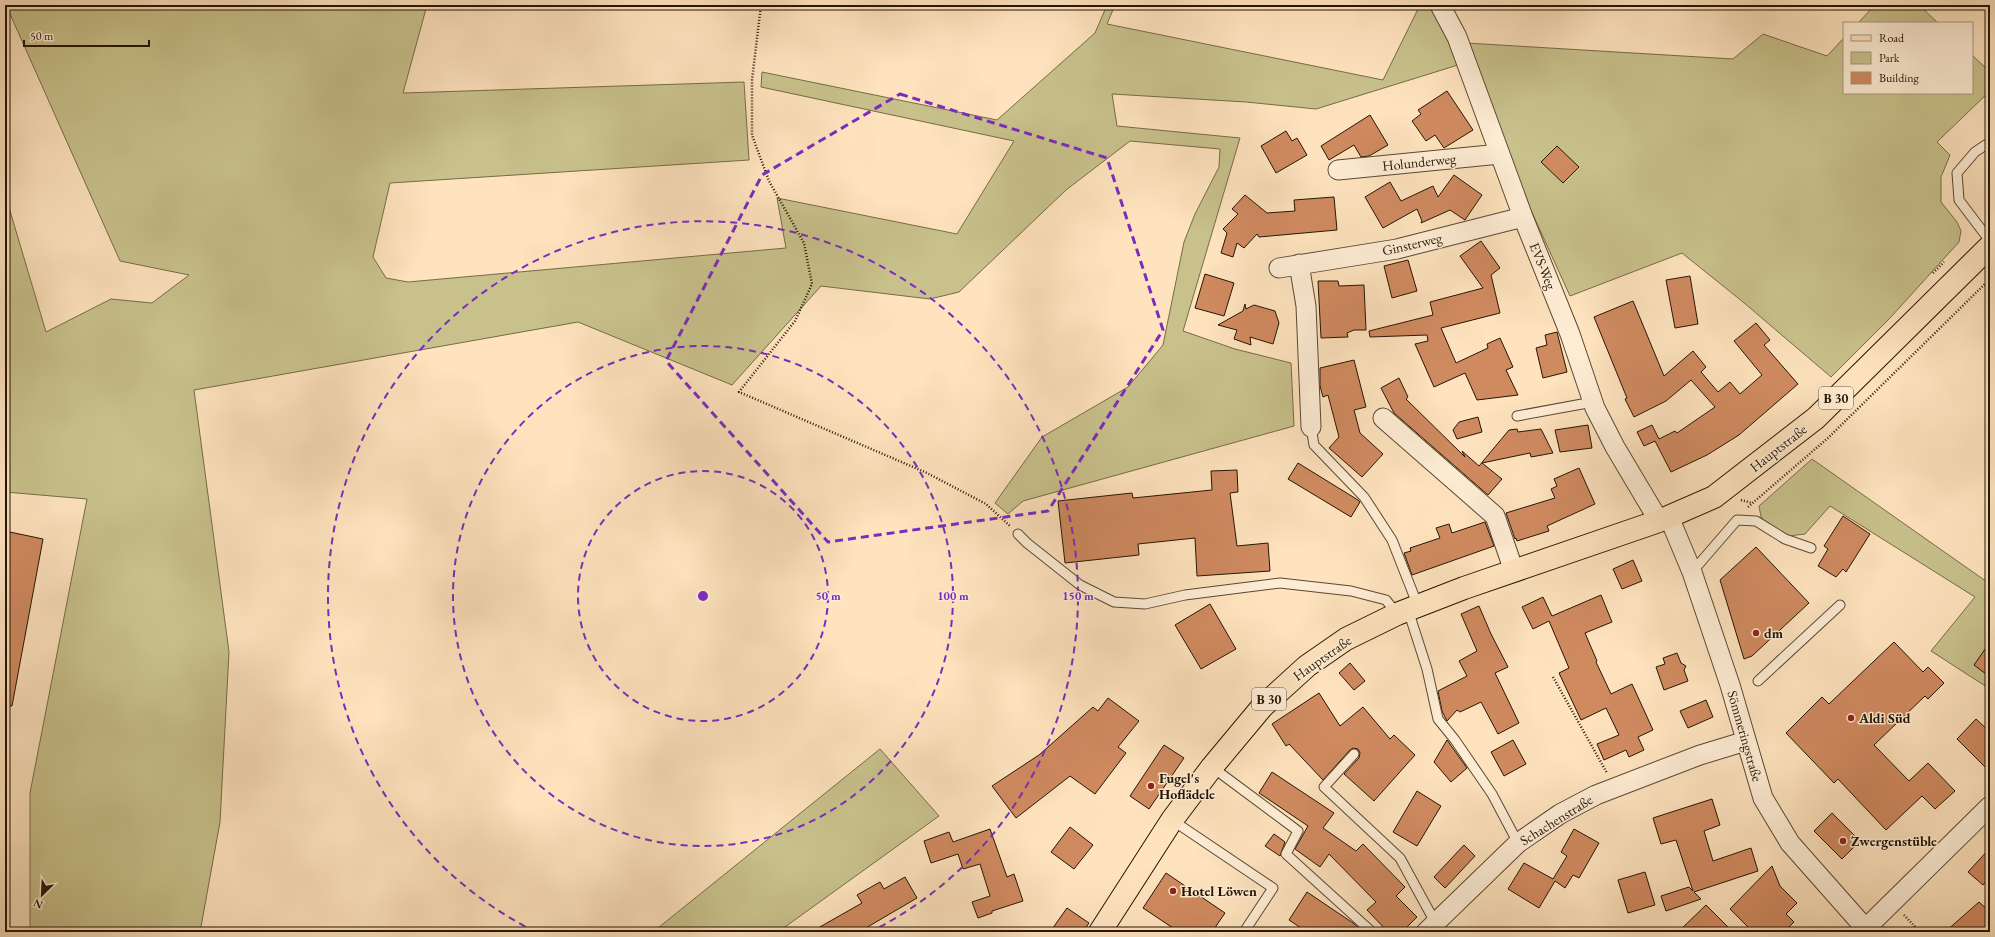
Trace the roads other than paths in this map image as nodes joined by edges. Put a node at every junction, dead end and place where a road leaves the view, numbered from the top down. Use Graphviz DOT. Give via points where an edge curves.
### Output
graph roads {
  1 [pos="1440,5"];
  2 [pos="1990,142"];
  3 [pos="1500,154"];
  4 [pos="1338,170"];
  5 [pos="1523,217"];
  6 [pos="1990,242"];
  7 [pos="1990,246"];
  8 [pos="1299,264"];
  9 [pos="1279,268"];
  10 [pos="1593,402"];
  11 [pos="1517,416"];
  12 [pos="1383,418"];
  13 [pos="1311,427"];
  14 [pos="1664,519"];
  15 [pos="1018,534"];
  16 [pos="1811,548"];
  17 [pos="1514,571"];
  18 [pos="1692,572"];
  19 [pos="1840,605"];
  20 [pos="1408,610"];
  21 [pos="1758,681"];
  22 [pos="1746,740"];
  23 [pos="1354,754"];
  24 [pos="1212,766"];
  25 [pos="1990,806"];
  26 [pos="1172,820"];
  27 [pos="1518,842"];
  28 [pos="1430,927"];
  29 [pos="1864,930"];
  30 [pos="1100,932"];
  31 [pos="1244,932"];
  32 [pos="1372,932"];
  1 -- 3 [label="street, EVS-Weg" via="1457,37"];
  2 -- 6 [label="lane" via="1975,152 1957,173 1959,200"];
  3 -- 4 [label="street, Holunderweg"];
  3 -- 5 [label="street, EVS-Weg"];
  5 -- 8 [label="street, Ginsterweg" via="1397,249"];
  5 -- 10 [label="street, EVS-Weg" via="1570,334"];
  7 -- 14 [label="main road, Hauptstraße / B 30" via="1816,418 1714,497"];
  8 -- 9 [label="street, Ginsterweg"];
  8 -- 13 [label="street" via="1306,306"];
  10 -- 11 [label="lane"];
  10 -- 14 [label="street, EVS-Weg" via="1615,447"];
  12 -- 17 [label="street" via="1495,516"];
  13 -- 20 [label="lane" via="1314,445 1364,497 1392,540"];
  14 -- 17 [label="main road, Hauptstraße / B 30"];
  14 -- 18 [label="street, Sömmeringstraße"];
  15 -- 20 [label="lane" via="1080,585 1114,602 1145,604 1185,595 1280,583 1351,591 1386,600"];
  16 -- 18 [label="lane" via="1785,539 1756,521 1737,520"];
  17 -- 20 [label="main road, Hauptstraße / B 30"];
  18 -- 22 [label="street, Sömmeringstraße"];
  19 -- 21 [label="lane"];
  20 -- 24 [label="main road, Hauptstraße / B 30" via="1346,639 1307,666 1262,707"];
  20 -- 27 [label="lane" via="1427,668 1438,719 1492,794"];
  22 -- 27 [label="street, Schachenstraße" via="1596,795 1560,814"];
  22 -- 29 [label="street, Sömmeringstraße" via="1763,798 1790,843"];
  23 -- 28 [label="lane, Schachenstraße" via="1324,787 1400,858"];
  24 -- 26 [label="main road, Hauptstraße / B 30"];
  24 -- 32 [label="lane" via="1298,832 1286,854"];
  25 -- 29 [label="street"];
  26 -- 30 [label="main road, Hauptstraße / B 30"];
  26 -- 31 [label="lane" via="1272,888"];
  27 -- 28 [label="street, Schachenstraße"];
}
